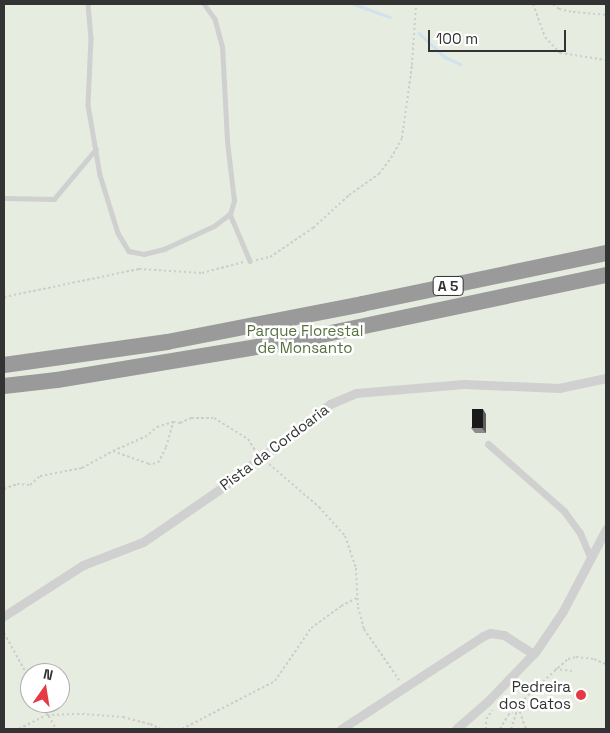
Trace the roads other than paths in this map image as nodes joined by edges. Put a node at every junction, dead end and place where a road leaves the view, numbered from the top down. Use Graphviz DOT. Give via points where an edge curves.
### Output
graph roads {
  1 [pos="88,4"];
  2 [pos="204,4"];
  3 [pos="96,149"];
  4 [pos="4,198"];
  5 [pos="230,214"];
  6 [pos="606,253"];
  7 [pos="250,261"];
  8 [pos="606,275"];
  9 [pos="4,356"];
  10 [pos="47,359"];
  11 [pos="4,365"];
  12 [pos="606,378"];
  13 [pos="4,386"];
  14 [pos="488,444"];
  15 [pos="606,528"];
  16 [pos="591,559"];
  17 [pos="4,616"];
  18 [pos="533,654"];
  19 [pos="341,729"];
  20 [pos="456,729"];
  1 -- 3 [label="lane" via="91,38 88,105"];
  2 -- 5 [label="lane" via="215,20 222,47 234,201"];
  3 -- 4 [label="lane" via="54,199"];
  3 -- 5 [label="lane" via="100,175 118,233 129,252 144,254 164,249 214,226"];
  5 -- 7 [label="lane"];
  6 -- 10 [label="highway, A 5" via="252,326"];
  8 -- 13 [label="highway, A 5" via="293,341"];
  9 -- 10 [label="highway"];
  10 -- 11 [label="highway, A 5"];
  12 -- 17 [label="street, Pista da Cordoaria" via="559,388 464,384 356,393 330,404 143,542 83,565"];
  14 -- 16 [label="street" via="564,510 580,533"];
  15 -- 16 [label="street"];
  16 -- 18 [label="street" via="563,611"];
  18 -- 19 [label="street" via="504,635 490,634 465,646"];
  18 -- 20 [label="street"];
}
